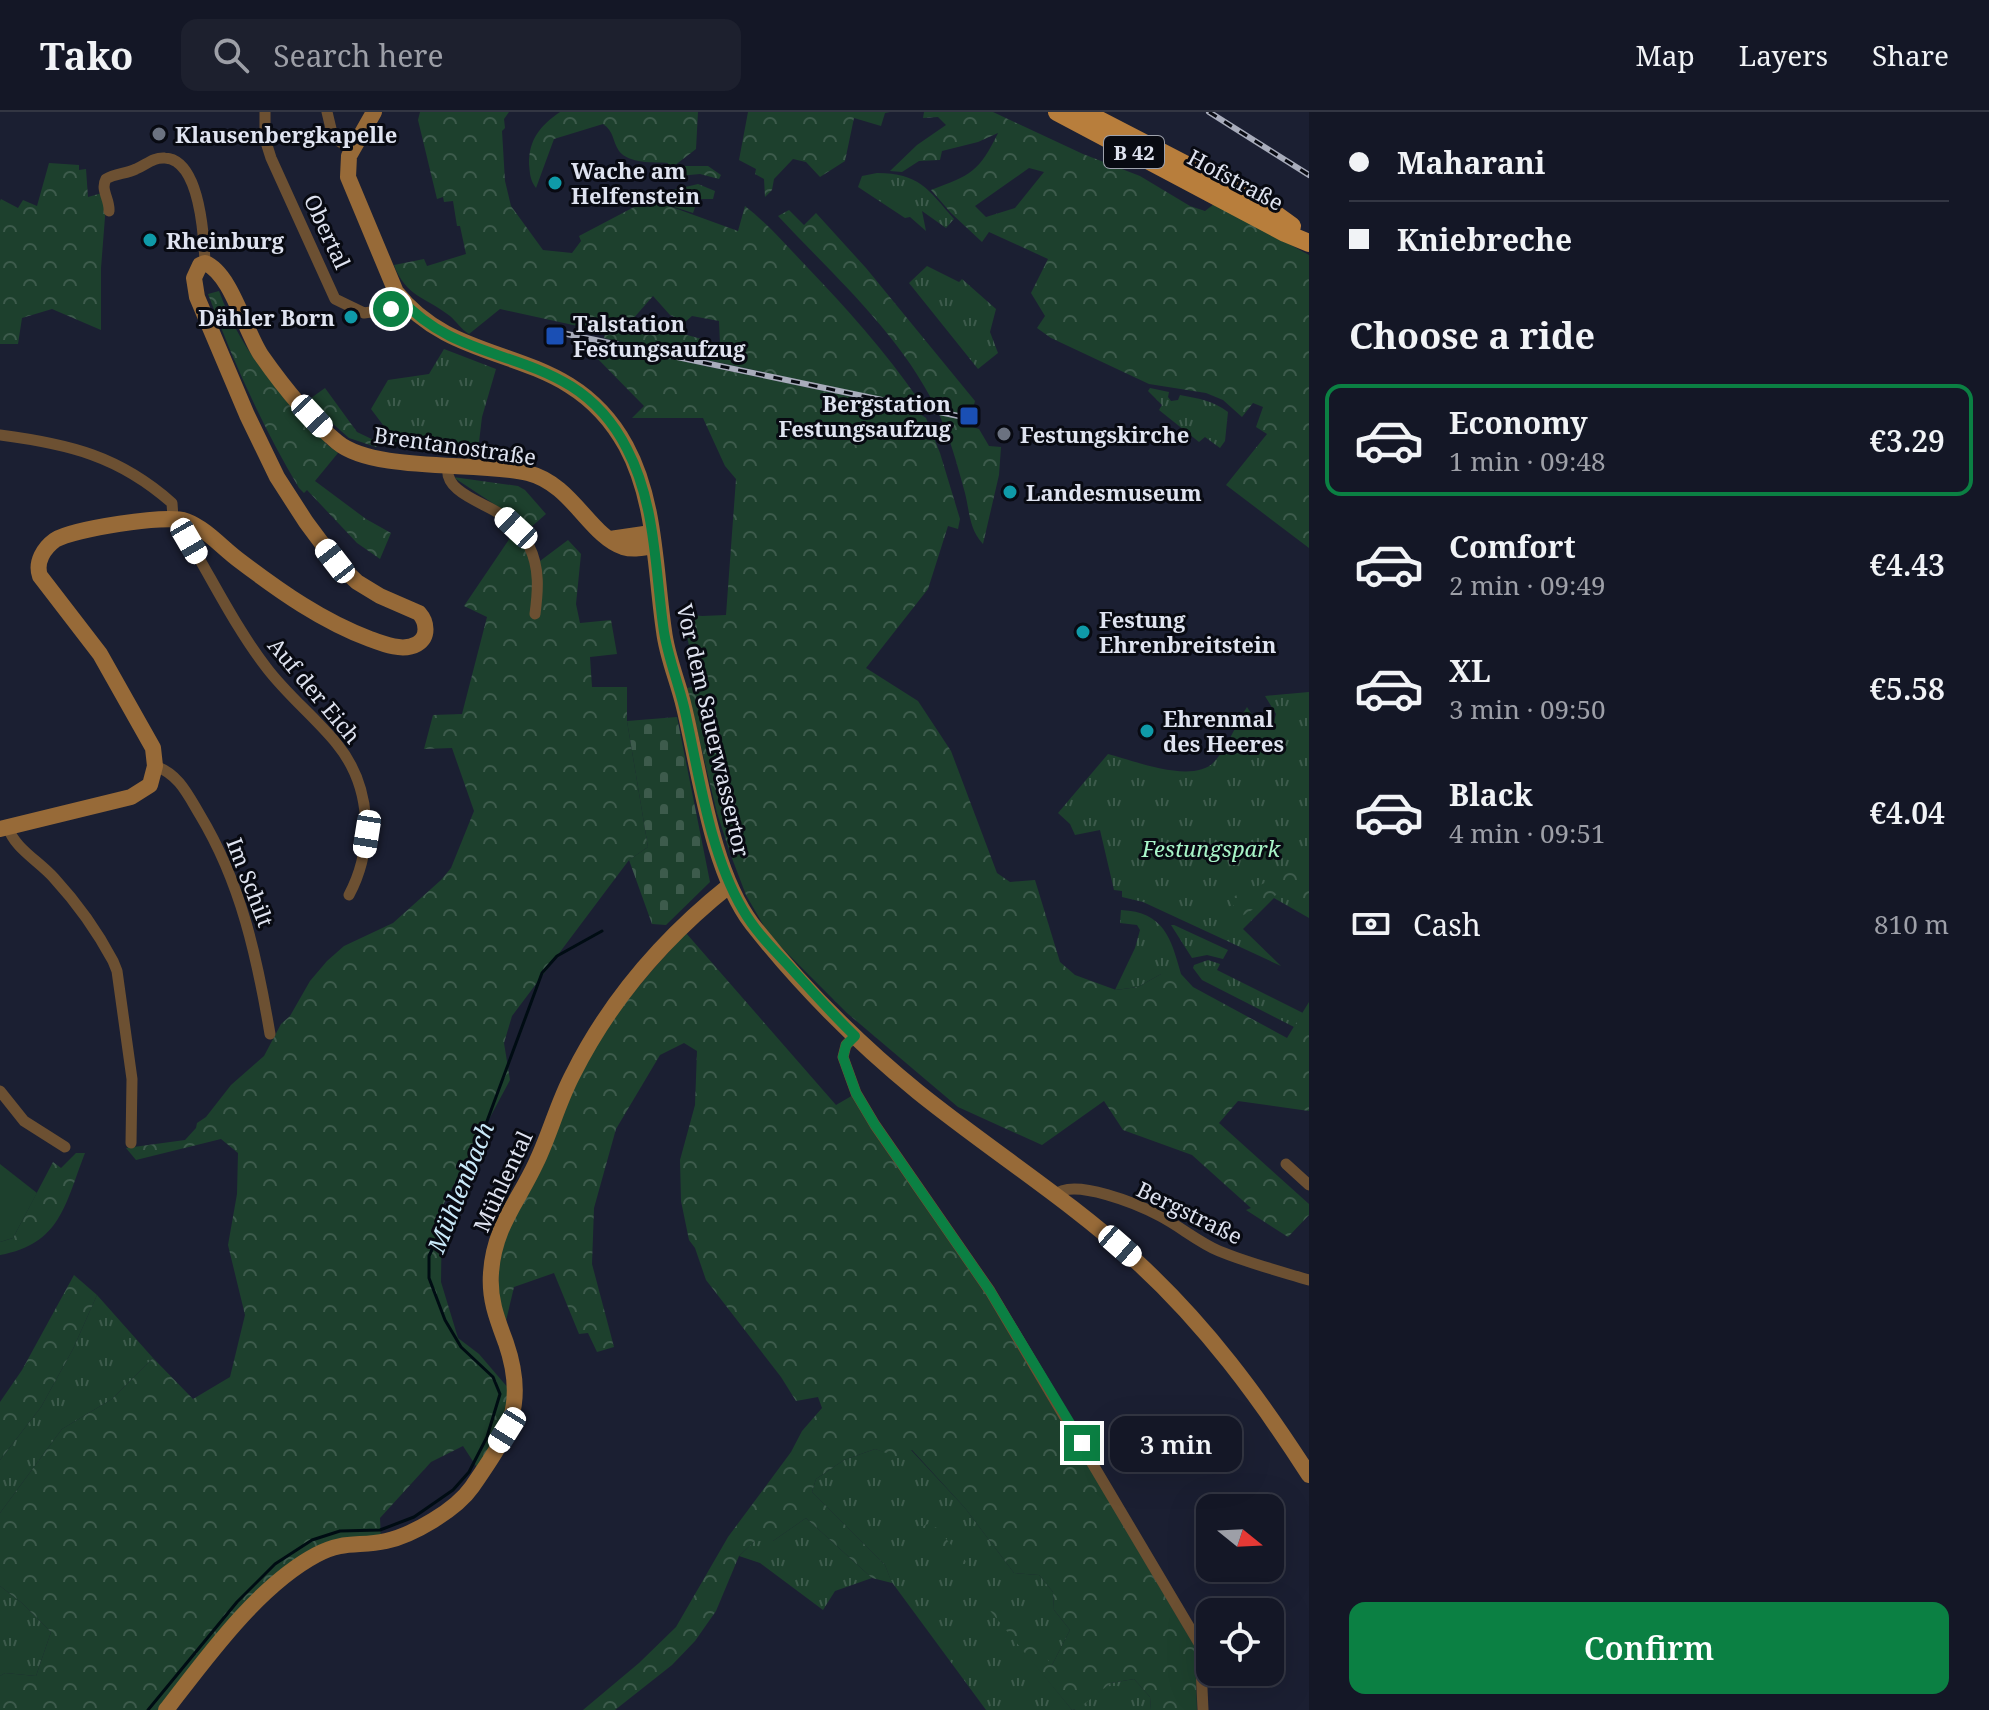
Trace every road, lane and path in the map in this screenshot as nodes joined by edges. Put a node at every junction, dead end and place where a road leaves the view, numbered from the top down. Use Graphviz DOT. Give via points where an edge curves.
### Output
graph roads {
  1 [pos="265,112"];
  2 [pos="327,112"];
  3 [pos="374,112"];
  4 [pos="1057,112"];
  5 [pos="1084,112"];
  6 [pos="350,156"];
  7 [pos="109,211"];
  8 [pos="1309,241"];
  9 [pos="205,263"];
  10 [pos="401,299"];
  11 [pos="437,329"];
  12 [pos="0,435"];
  13 [pos="448,466"];
  14 [pos="180,520"];
  15 [pos="652,540"];
  16 [pos="535,614"];
  17 [pos="155,766"];
  18 [pos="4,828"];
  19 [pos="730,885"];
  20 [pos="349,895"];
  21 [pos="270,1034"];
  22 [pos="855,1036"];
  23 [pos="0,1091"];
  24 [pos="131,1143"];
  25 [pos="65,1147"];
  26 [pos="1286,1164"];
  27 [pos="1309,1185"];
  28 [pos="1055,1195"];
  29 [pos="1309,1280"];
  30 [pos="1309,1475"];
  31 [pos="166,1710"];
  32 [pos="1203,1710"];
  1 -- 10 [label="street, Obertal" via="265,143 335,299 364,313 391,309"];
  2 -- 6 [label="street" via="333,137"];
  3 -- 6 [label="street"];
  4 -- 8 [label="main road, Hofstraße / B 42"];
  5 -- 8 [label="main road, Hofstraße / B 42" via="1260,203"];
  6 -- 10 [label="street, Obertal" via="348,177"];
  7 -- 9 [label="street" via="106,179 159,158 174,160 192,177"];
  9 -- 13 [label="street, Brentanostraße" via="221,276 259,352 285,387 340,444 372,457"];
  9 -- 14 [label="street" via="194,278 197,297 277,477 335,561 368,590 419,613 424,636 412,646 394,646 340,626 305,608 204,531"];
  10 -- 11 [label="street, Obertal"];
  11 -- 15 [label="street, Vor dem Sauerwassertor" via="542,370 591,399 628,450"];
  12 -- 14 [label="street, Auf der Eich" via="70,447 128,469 172,503"];
  13 -- 15 [label="street, Brentanostraße" via="538,477 626,548"];
  13 -- 16 [label="street" via="454,486 502,515 529,545 536,565"];
  14 -- 17 [label="street" via="146,520 61,537 47,546 38,571 110,670 153,748"];
  14 -- 20 [label="street, Auf der Eich" via="255,653 338,745 355,773 367,834"];
  15 -- 19 [label="street, Vor dem Sauerwassertor" via="665,642"];
  17 -- 18 [label="street" via="150,785 139,794"];
  17 -- 21 [label="street, Im Schilt" via="172,774 186,791 233,881 257,961"];
  18 -- 24 [label="street" via="73,900 113,961 132,1079"];
  19 -- 22 [label="street, Vor dem Sauerwassertor" via="761,935"];
  19 -- 31 [label="street, Mühlental" via="654,957 601,1027 573,1074 535,1167 503,1220 492,1261 491,1292 513,1370 515,1410 471,1488 454,1507 398,1538 342,1544 295,1568 250,1608"];
  22 -- 28 [label="street, Vor dem Sauerwassertor"];
  22 -- 32 [label="street" via="843,1057 862,1104 990,1291 1200,1645"];
  23 -- 25 [label="street" via="24,1121"];
  26 -- 27 [label="street"];
  28 -- 29 [label="street, Bergstraße" via="1075,1188 1124,1201 1221,1252"];
  28 -- 30 [label="street, Vor dem Sauerwassertor" via="1186,1310 1243,1377"];
}
